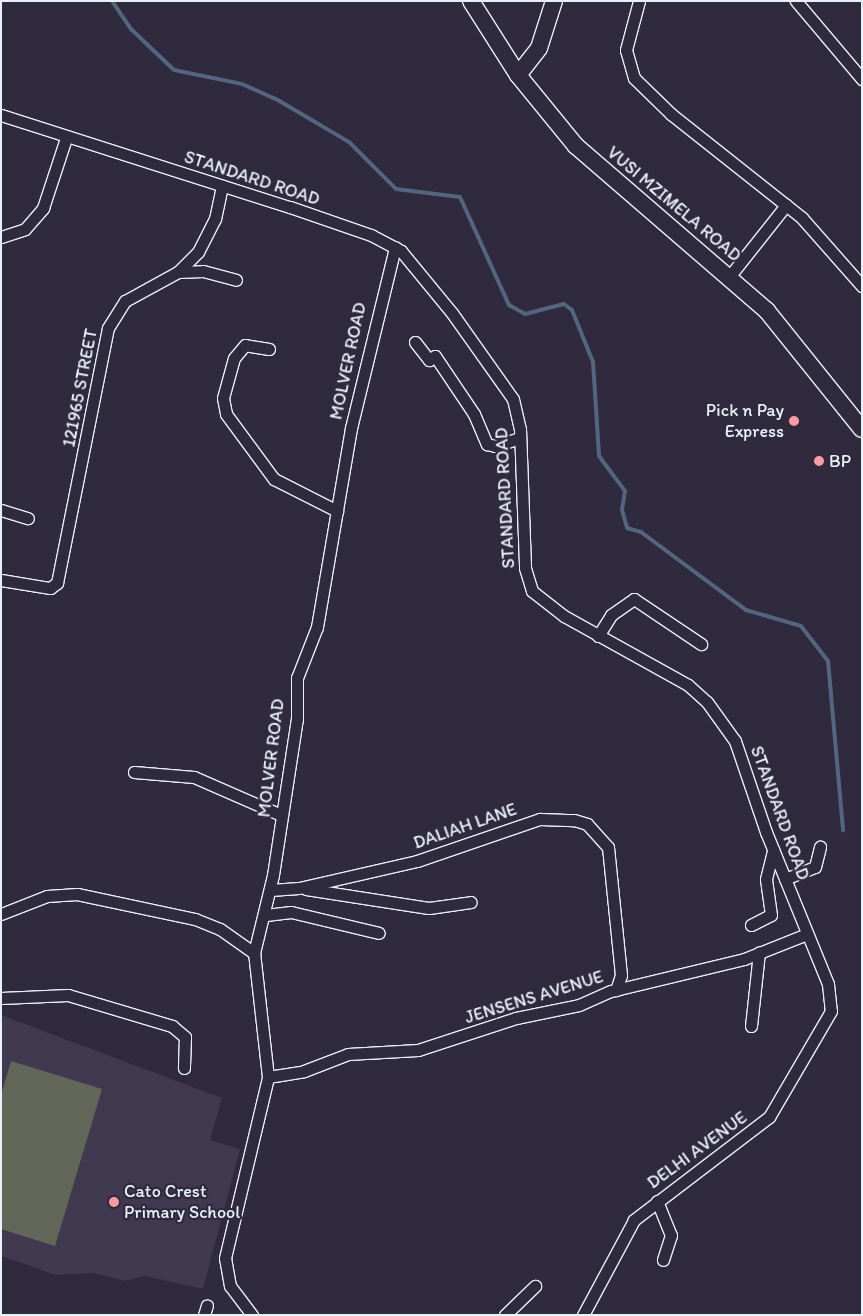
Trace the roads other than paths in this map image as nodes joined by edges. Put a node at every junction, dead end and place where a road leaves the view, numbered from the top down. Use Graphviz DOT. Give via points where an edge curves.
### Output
graph roads {
  1 [pos="472,1"];
  2 [pos="554,1"];
  3 [pos="639,1"];
  4 [pos="796,1"];
  5 [pos="518,75"];
  6 [pos="862,80"];
  7 [pos="1,115"];
  8 [pos="66,138"];
  9 [pos="222,186"];
  10 [pos="786,205"];
  11 [pos="1,238"];
  12 [pos="395,247"];
  13 [pos="178,272"];
  14 [pos="729,277"];
  15 [pos="236,280"];
  16 [pos="862,286"];
  17 [pos="415,342"];
  18 [pos="269,349"];
  19 [pos="862,429"];
  20 [pos="519,438"];
  21 [pos="1,510"];
  22 [pos="337,511"];
  23 [pos="28,518"];
  24 [pos="1,580"];
  25 [pos="598,636"];
  26 [pos="702,644"];
  27 [pos="134,772"];
  28 [pos="281,815"];
  29 [pos="820,847"];
  30 [pos="773,850"];
  31 [pos="785,879"];
  32 [pos="299,888"];
  33 [pos="270,890"];
  34 [pos="471,902"];
  35 [pos="1,914"];
  36 [pos="266,915"];
  37 [pos="750,925"];
  38 [pos="379,933"];
  39 [pos="807,934"];
  40 [pos="759,952"];
  41 [pos="254,953"];
  42 [pos="616,990"];
  43 [pos="1,998"];
  44 [pos="831,1012"];
  45 [pos="751,1026"];
  46 [pos="184,1068"];
  47 [pos="268,1077"];
  48 [pos="657,1201"];
  49 [pos="662,1260"];
  50 [pos="535,1286"];
  51 [pos="252,1315"];
  52 [pos="505,1315"];
  53 [pos="583,1315"];
  1 -- 5 [label="main road, VUSI MZIMELA ROAD"];
  2 -- 5 [label="main road" via="539,48"];
  3 -- 10 [label="street" via="626,50 634,78 671,114"];
  4 -- 6 [label="street"];
  5 -- 14 [label="main road, VUSI MZIMELA ROAD" via="576,146"];
  7 -- 8 [label="street, STANDARD ROAD"];
  8 -- 9 [label="street, STANDARD ROAD"];
  8 -- 11 [label="street" via="43,208 25,229"];
  9 -- 12 [label="street, STANDARD ROAD"];
  9 -- 13 [label="street, 121965 STREET" via="207,240"];
  10 -- 14 [label="street"];
  10 -- 16 [label="street" via="819,234"];
  12 -- 20 [label="street, STANDARD ROAD" via="501,378 516,408"];
  12 -- 22 [label="street, MOLVER ROAD" via="351,428"];
  13 -- 15 [label="street" via="202,271"];
  13 -- 24 [label="street, 121965 STREET" via="125,301 108,328 57,583 50,588"];
  14 -- 19 [label="main road, VUSI MZIMELA ROAD" via="797,344"];
  17 -- 20 [label="street" via="429,360 435,356 487,444"];
  18 -- 22 [label="street" via="245,345 234,358 223,398 226,414 274,479"];
  20 -- 25 [label="street, STANDARD ROAD" via="529,586 545,604"];
  21 -- 23 [label="street"];
  22 -- 28 [label="street, MOLVER ROAD" via="317,627 297,678 296,719"];
  25 -- 26 [label="street" via="611,615 634,599"];
  25 -- 30 [label="street, STANDARD ROAD" via="688,685 707,702 735,741"];
  27 -- 28 [label="street" via="194,778"];
  28 -- 33 [label="street, MOLVER ROAD"];
  29 -- 31 [label="street" via="816,867"];
  30 -- 31 [label="street, STANDARD ROAD"];
  30 -- 37 [label="street" via="766,880 771,915"];
  31 -- 39 [label="street, STANDARD ROAD"];
  32 -- 33 [label="street, DALIAH LANE"];
  32 -- 34 [label="street" via="430,908"];
  32 -- 42 [label="street, DALIAH LANE" via="417,862 540,819 587,824 608,847 614,878 620,975"];
  33 -- 36 [label="street, MOLVER ROAD"];
  35 -- 41 [label="street" via="48,896 77,894 195,919 220,929"];
  36 -- 38 [label="street" via="291,912"];
  36 -- 41 [label="street, MOLVER ROAD"];
  39 -- 40 [label="street, JENSENS AVENUE"];
  39 -- 44 [label="street, STANDARD ROAD" via="828,984"];
  40 -- 42 [label="street, JENSENS AVENUE" via="714,968"];
  40 -- 45 [label="street"];
  41 -- 47 [label="street, MOLVER ROAD"];
  42 -- 47 [label="street, JENSENS AVENUE" via="579,1005 516,1018 418,1050 348,1054 304,1071"];
  43 -- 46 [label="street" via="68,995 172,1026 185,1037"];
  44 -- 48 [label="street, DELHI AVENUE" via="769,1117"];
  47 -- 51 [label="street, MOLVER ROAD" via="228,1240 227,1277"];
  48 -- 49 [label="street" via="671,1235"];
  48 -- 53 [label="street, DELHI AVENUE" via="634,1220 621,1238"];
  50 -- 52 [label="street"];
}
